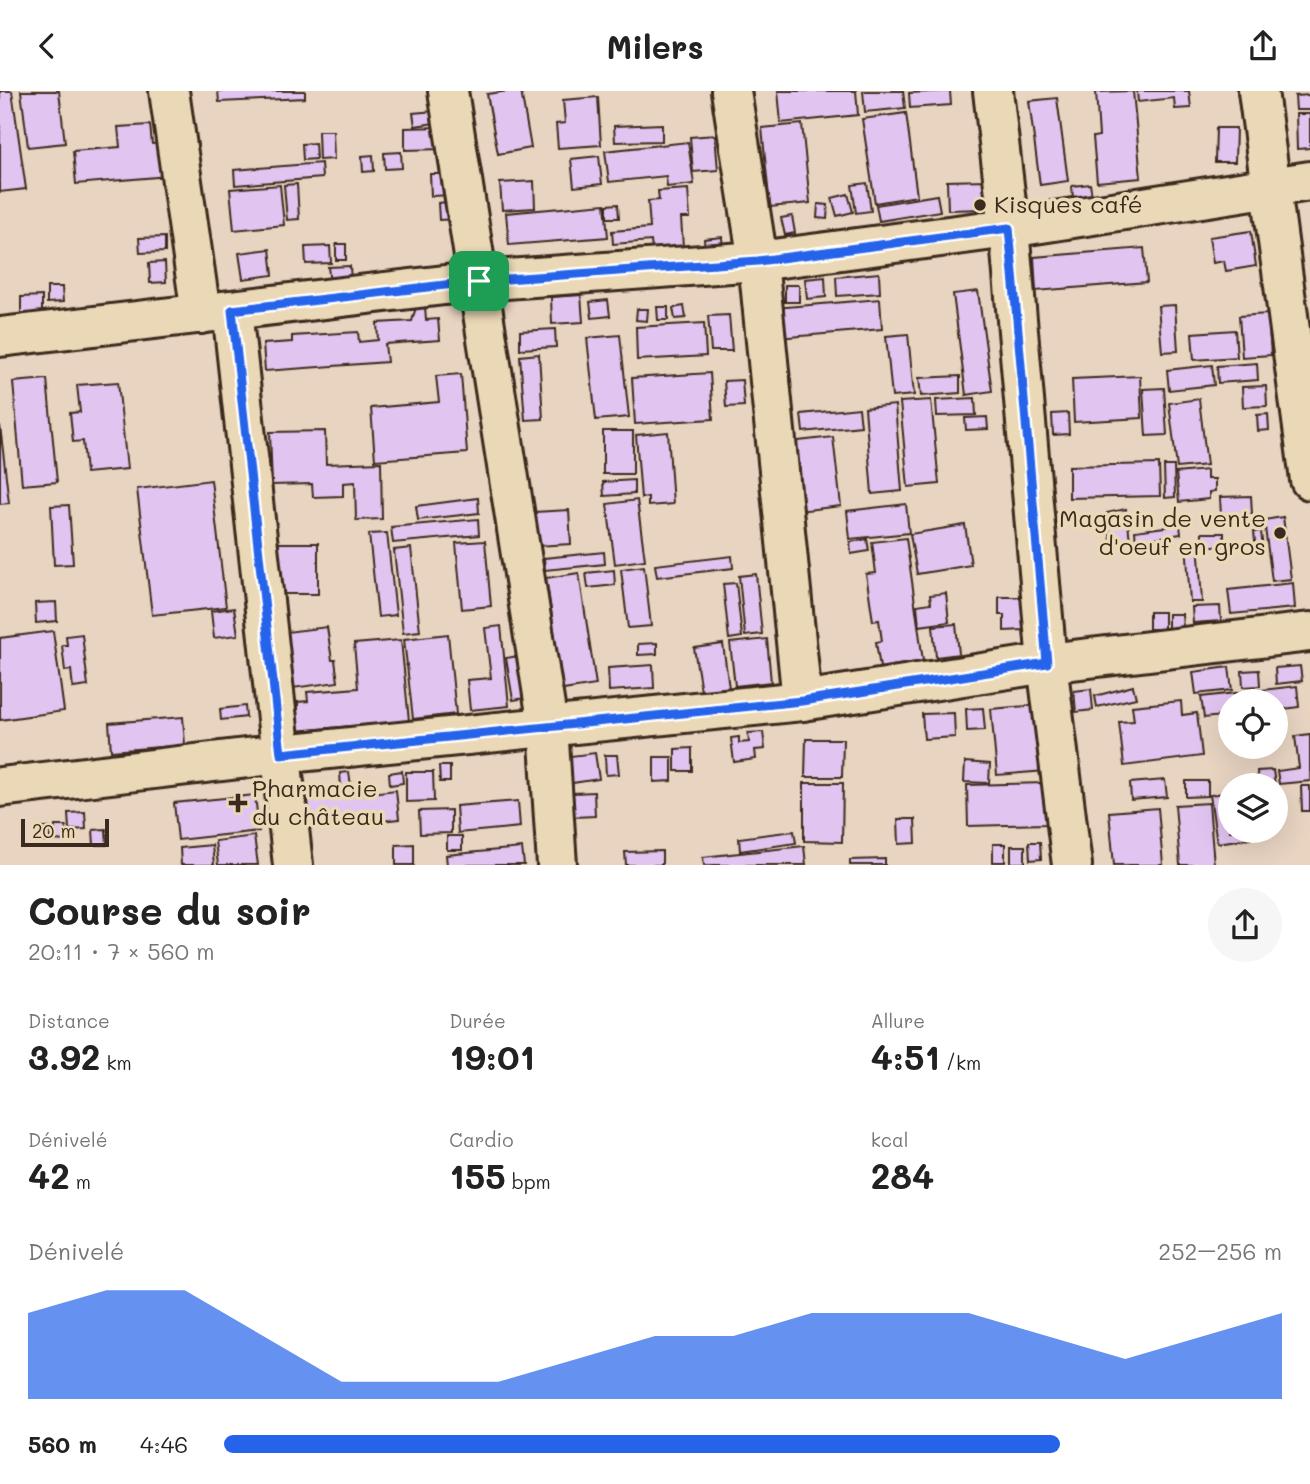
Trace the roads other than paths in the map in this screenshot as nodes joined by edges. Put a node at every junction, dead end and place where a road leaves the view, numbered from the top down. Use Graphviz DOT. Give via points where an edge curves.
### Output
graph roads {
  1 [pos="169,91"];
  2 [pos="448,91"];
  3 [pos="732,91"];
  4 [pos="993,91"];
  5 [pos="1258,91"];
  6 [pos="1310,181"];
  7 [pos="1269,186"];
  8 [pos="1009,228"];
  9 [pos="758,261"];
  10 [pos="479,281"];
  11 [pos="217,312"];
  12 [pos="0,337"];
  13 [pos="1310,480"];
  14 [pos="1310,632"];
  15 [pos="1047,663"];
  16 [pos="802,701"];
  17 [pos="548,726"];
  18 [pos="281,754"];
  19 [pos="0,787"];
  20 [pos="293,865"];
  21 [pos="557,865"];
  22 [pos="1072,865"];
  1 -- 11 [label="street"];
  2 -- 10 [label="street"];
  3 -- 9 [label="street"];
  4 -- 8 [label="street"];
  5 -- 7 [label="street"];
  6 -- 7 [label="street"];
  7 -- 8 [label="street"];
  7 -- 13 [label="street"];
  8 -- 9 [label="street"];
  8 -- 15 [label="street"];
  9 -- 10 [label="street"];
  9 -- 16 [label="street"];
  10 -- 11 [label="street"];
  10 -- 17 [label="street"];
  11 -- 12 [label="street"];
  11 -- 18 [label="street"];
  14 -- 15 [label="street"];
  15 -- 16 [label="street"];
  15 -- 22 [label="street"];
  16 -- 17 [label="street"];
  17 -- 18 [label="street"];
  17 -- 21 [label="street"];
  18 -- 19 [label="street"];
  18 -- 20 [label="street"];
}
